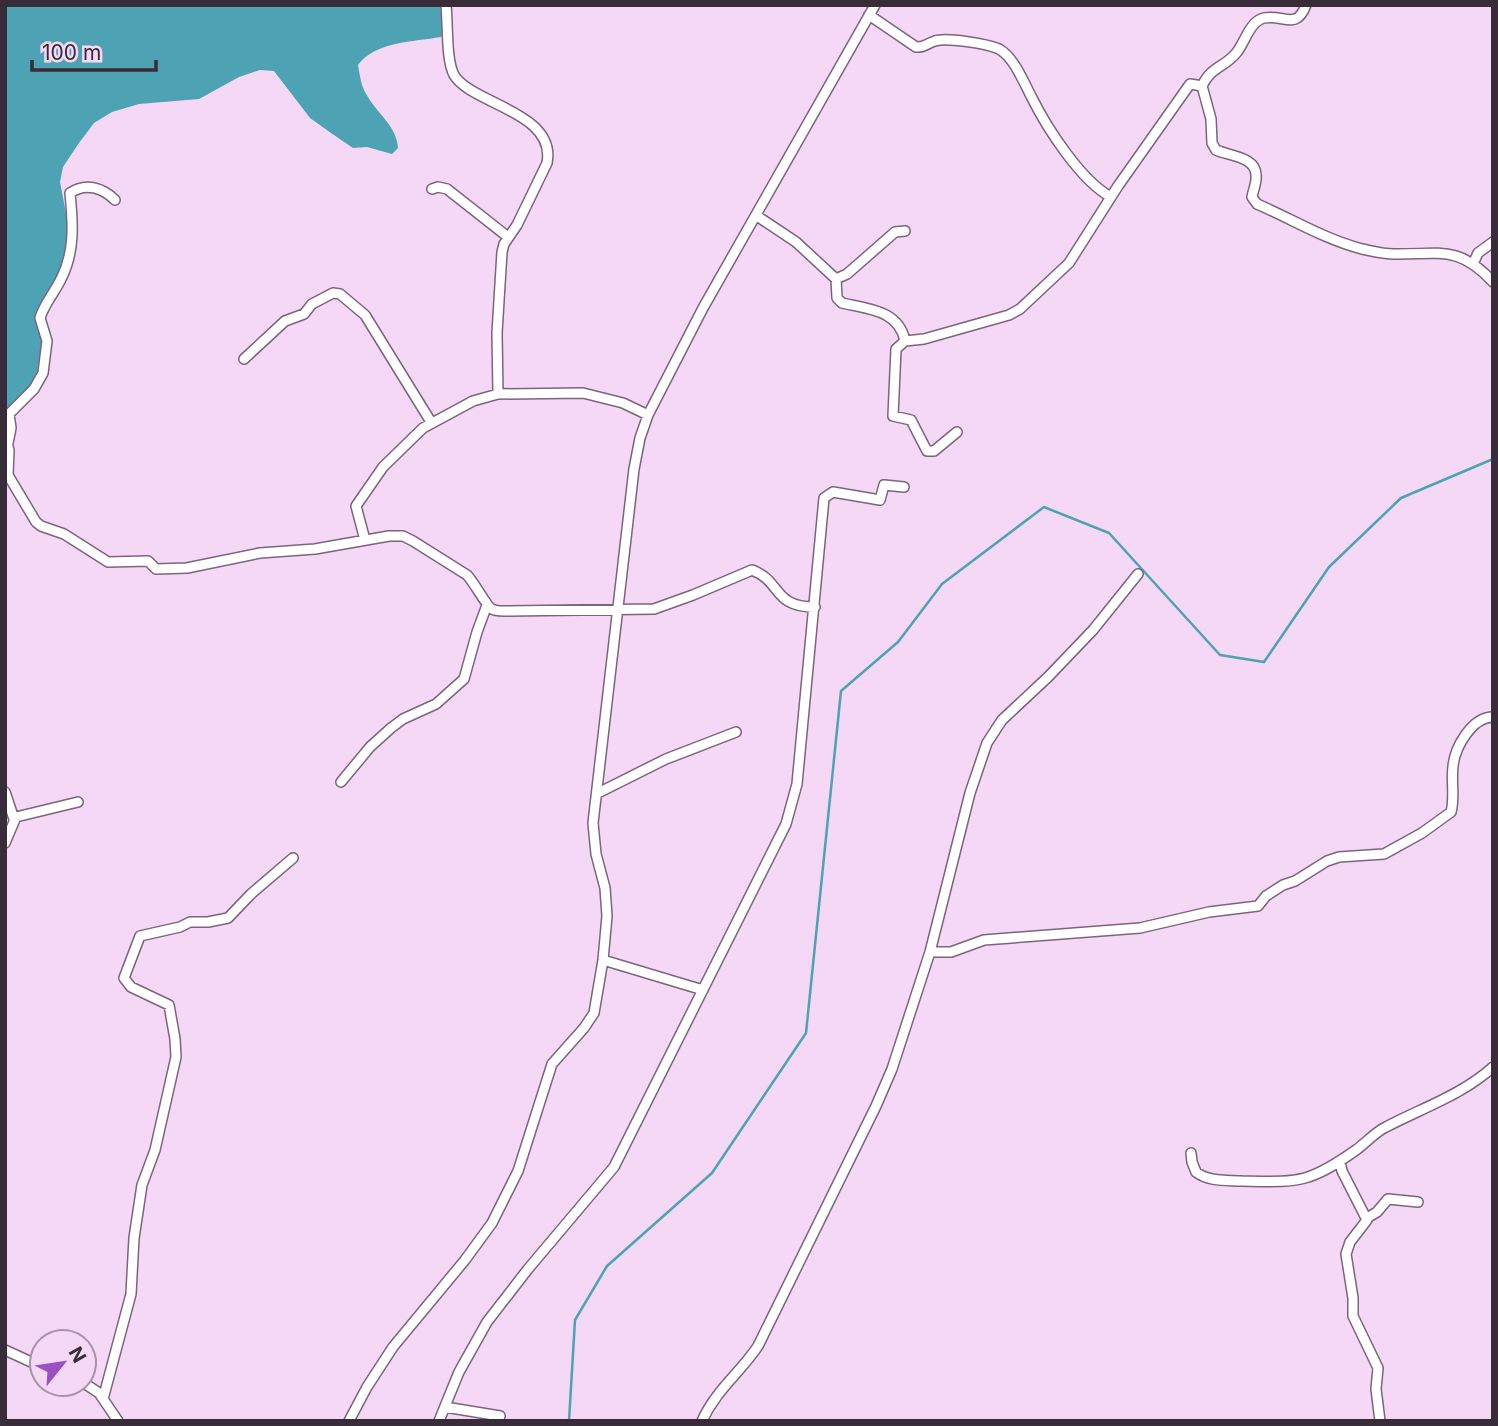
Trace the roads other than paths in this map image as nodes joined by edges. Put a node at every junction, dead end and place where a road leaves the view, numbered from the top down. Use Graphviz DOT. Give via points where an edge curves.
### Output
graph roads {
  1 [pos="446,5"];
  2 [pos="875,5"];
  3 [pos="1306,5"];
  4 [pos="869,15"];
  5 [pos="1202,86"];
  6 [pos="432,189"];
  7 [pos="1111,197"];
  8 [pos="115,200"];
  9 [pos="757,216"];
  10 [pos="905,231"];
  11 [pos="508,237"];
  12 [pos="1493,242"];
  13 [pos="1473,264"];
  14 [pos="836,279"];
  15 [pos="1493,282"];
  16 [pos="905,341"];
  17 [pos="244,359"];
  18 [pos="498,394"];
  19 [pos="648,415"];
  20 [pos="431,422"];
  21 [pos="957,432"];
  22 [pos="7,441"];
  23 [pos="7,474"];
  24 [pos="904,487"];
  25 [pos="365,540"];
  26 [pos="1138,574"];
  27 [pos="487,605"];
  28 [pos="815,607"];
  29 [pos="620,609"];
  30 [pos="1493,717"];
  31 [pos="736,732"];
  32 [pos="341,782"];
  33 [pos="5,792"];
  34 [pos="598,793"];
  35 [pos="78,802"];
  36 [pos="14,819"];
  37 [pos="5,843"];
  38 [pos="293,858"];
  39 [pos="930,952"];
  40 [pos="603,960"];
  41 [pos="703,990"];
  42 [pos="1493,1068"];
  43 [pos="1191,1153"];
  44 [pos="1340,1161"];
  45 [pos="1418,1202"];
  46 [pos="1367,1218"];
  47 [pos="5,1350"];
  48 [pos="28,1361"];
  49 [pos="98,1393"];
  50 [pos="103,1399"];
  51 [pos="444,1407"];
  52 [pos="500,1416"];
  53 [pos="118,1421"];
  54 [pos="349,1421"];
  55 [pos="439,1421"];
  56 [pos="702,1421"];
  57 [pos="1380,1421"];
  1 -- 11 [label="street" via="451,68 456,78 511,111 537,131 547,146 547,163"];
  2 -- 4 [label="street"];
  3 -- 5 [label="street" via="1294,20 1264,18 1255,24 1237,52 1207,75"];
  4 -- 7 [label="street" via="916,47 942,40 999,49 1078,169"];
  4 -- 9 [label="street"];
  5 -- 7 [label="street" via="1193,83 1187,87"];
  5 -- 13 [label="street" via="1214,146 1255,168 1252,197 1257,204 1311,231 1362,248 1391,255 1440,252"];
  6 -- 11 [label="street" via="447,189"];
  7 -- 16 [label="street" via="1069,263 1020,309"];
  8 -- 22 [label="street" via="92,187 70,193 74,221 70,256 40,318 47,341 43,373 9,414"];
  9 -- 14 [label="street" via="796,242"];
  9 -- 19 [label="street"];
  10 -- 14 [label="street" via="895,232"];
  11 -- 18 [label="street" via="501,260"];
  12 -- 13 [label="street" via="1478,253"];
  13 -- 15 [label="street"];
  14 -- 16 [label="street" via="840,300 887,313"];
  16 -- 21 [label="street" via="896,349 893,416 911,420 927,451 934,451"];
  17 -- 20 [label="street" via="285,321 304,314 333,292 340,294 365,315"];
  18 -- 19 [label="street" via="595,395"];
  18 -- 20 [label="street"];
  19 -- 29 [label="street" via="634,469"];
  20 -- 25 [label="street" via="400,449 360,498 356,506"];
  22 -- 23 [label="street"];
  23 -- 25 [label="street" via="41,526 64,534 108,562 148,561 156,569 187,568"];
  24 -- 28 [label="street" via="884,485 880,500 833,492 824,498"];
  25 -- 27 [label="street" via="403,536 413,541 467,575"];
  26 -- 39 [label="street" via="1093,629 1002,720 988,743 970,793"];
  27 -- 29 [label="street" via="504,611"];
  27 -- 32 [label="street" via="464,679 436,704 391,728"];
  28 -- 29 [label="street" via="795,606 751,570 654,609"];
  28 -- 41 [label="street" via="792,807"];
  29 -- 34 [label="street"];
  30 -- 39 [label="street" via="1472,727 1455,757 1451,812 1384,854 1327,861 1266,896 1258,906 1126,930 984,940 951,952"];
  31 -- 34 [label="street" via="666,759"];
  33 -- 36 [label="street"];
  34 -- 40 [label="street" via="593,823 607,904"];
  35 -- 36 [label="street"];
  36 -- 37 [label="street"];
  38 -- 50 [label="street" via="228,918 190,922 140,936 124,978 131,987 169,1005 176,1049 155,1150 142,1185 131,1294"];
  39 -- 56 [label="street" via="892,1069 855,1151 758,1346 726,1382"];
  40 -- 41 [label="street"];
  40 -- 54 [label="street" via="594,1013 552,1064 517,1171 496,1215 393,1347"];
  41 -- 51 [label="street" via="614,1167 487,1322"];
  42 -- 44 [label="street" via="1439,1103 1382,1129"];
  43 -- 44 [label="street" via="1196,1172 1210,1180 1290,1182 1317,1175"];
  44 -- 46 [label="street"];
  45 -- 46 [label="street" via="1388,1199"];
  46 -- 57 [label="street" via="1348,1245 1347,1259 1353,1316 1378,1368"];
  47 -- 48 [label="street"];
  49 -- 50 [label="street"];
  50 -- 53 [label="street"];
  51 -- 52 [label="street"];
  51 -- 55 [label="street"];
}
